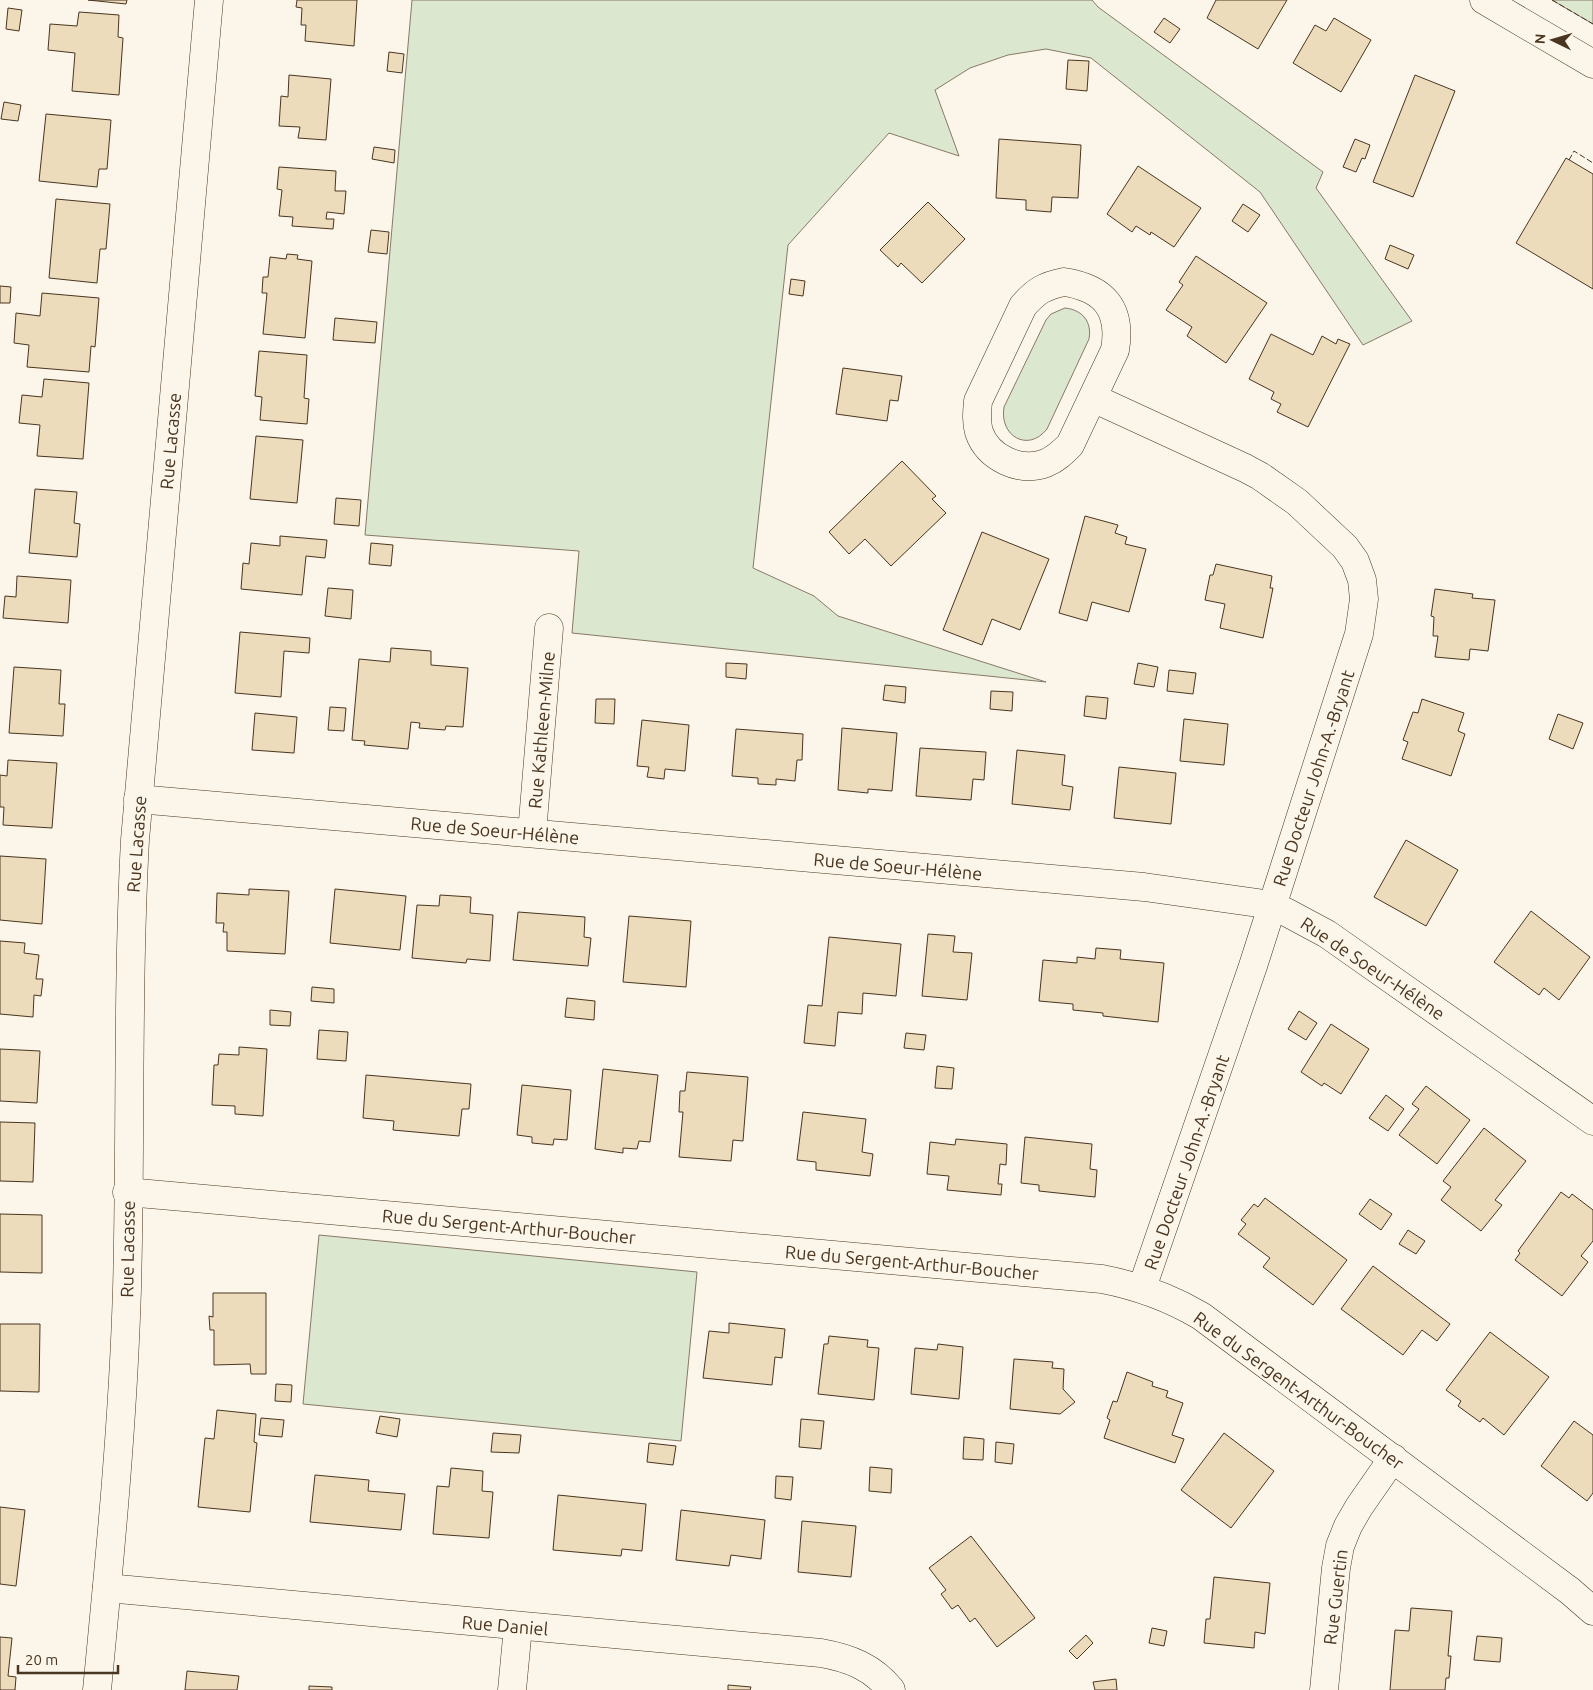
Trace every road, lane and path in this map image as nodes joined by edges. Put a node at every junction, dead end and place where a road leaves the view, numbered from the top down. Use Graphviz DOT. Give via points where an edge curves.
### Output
graph roads {
  1 [pos="209,0"];
  2 [pos="1484,0"];
  3 [pos="1593,64"];
  4 [pos="1093,398"];
  5 [pos="549,628"];
  6 [pos="138,799"];
  7 [pos="532,833"];
  8 [pos="1272,907"];
  9 [pos="1593,1121"];
  10 [pos="127,1192"];
  11 [pos="1142,1288"];
  12 [pos="1393,1458"];
  13 [pos="107,1588"];
  14 [pos="1593,1611"];
  15 [pos="518,1627"];
  16 [pos="97,1690"];
  17 [pos="512,1690"];
  18 [pos="891,1690"];
  19 [pos="1324,1690"];
  1 -- 6 [label="street, Rue Lacasse"];
  2 -- 3 [label="street"];
  4 -- 4 [label="street" via="1116,350 1115,317 1095,291 1064,282 1048,286 1022,306 978,401 976,417 980,433 987,447 999,458 1029,466 1045,464 1070,445"];
  4 -- 8 [label="street, Rue Docteur John-A.-Bryant" via="1245,468 1280,489 1345,547 1362,580 1363,619 1359,634"];
  5 -- 7 [label="street, Rue Kathleen-Milne"];
  6 -- 7 [label="street, Rue de Soeur-Hélène"];
  6 -- 10 [label="street, Rue Lacasse" via="134,848"];
  7 -- 8 [label="street, Rue de Soeur-Hélène" via="1144,888 1217,896"];
  8 -- 9 [label="street, Rue de Soeur-Hélène" via="1327,934"];
  8 -- 11 [label="street, Rue Docteur John-A.-Bryant"];
  10 -- 11 [label="street, Rue du Sergent-Arthur-Boucher" via="1102,1279"];
  10 -- 13 [label="street, Rue Lacasse" via="123,1398"];
  11 -- 12 [label="street, Rue du Sergent-Arthur-Boucher" via="1201,1316"];
  12 -- 14 [label="street, Rue du Sergent-Arthur-Boucher"];
  12 -- 19 [label="street, Rue Guertin" via="1359,1507 1340,1546"];
  13 -- 15 [label="street, Rue Daniel"];
  13 -- 16 [label="street, Rue Lacasse"];
  15 -- 17 [label="street"];
  15 -- 18 [label="street, Rue Daniel" via="821,1653 844,1658 866,1668"];
}
